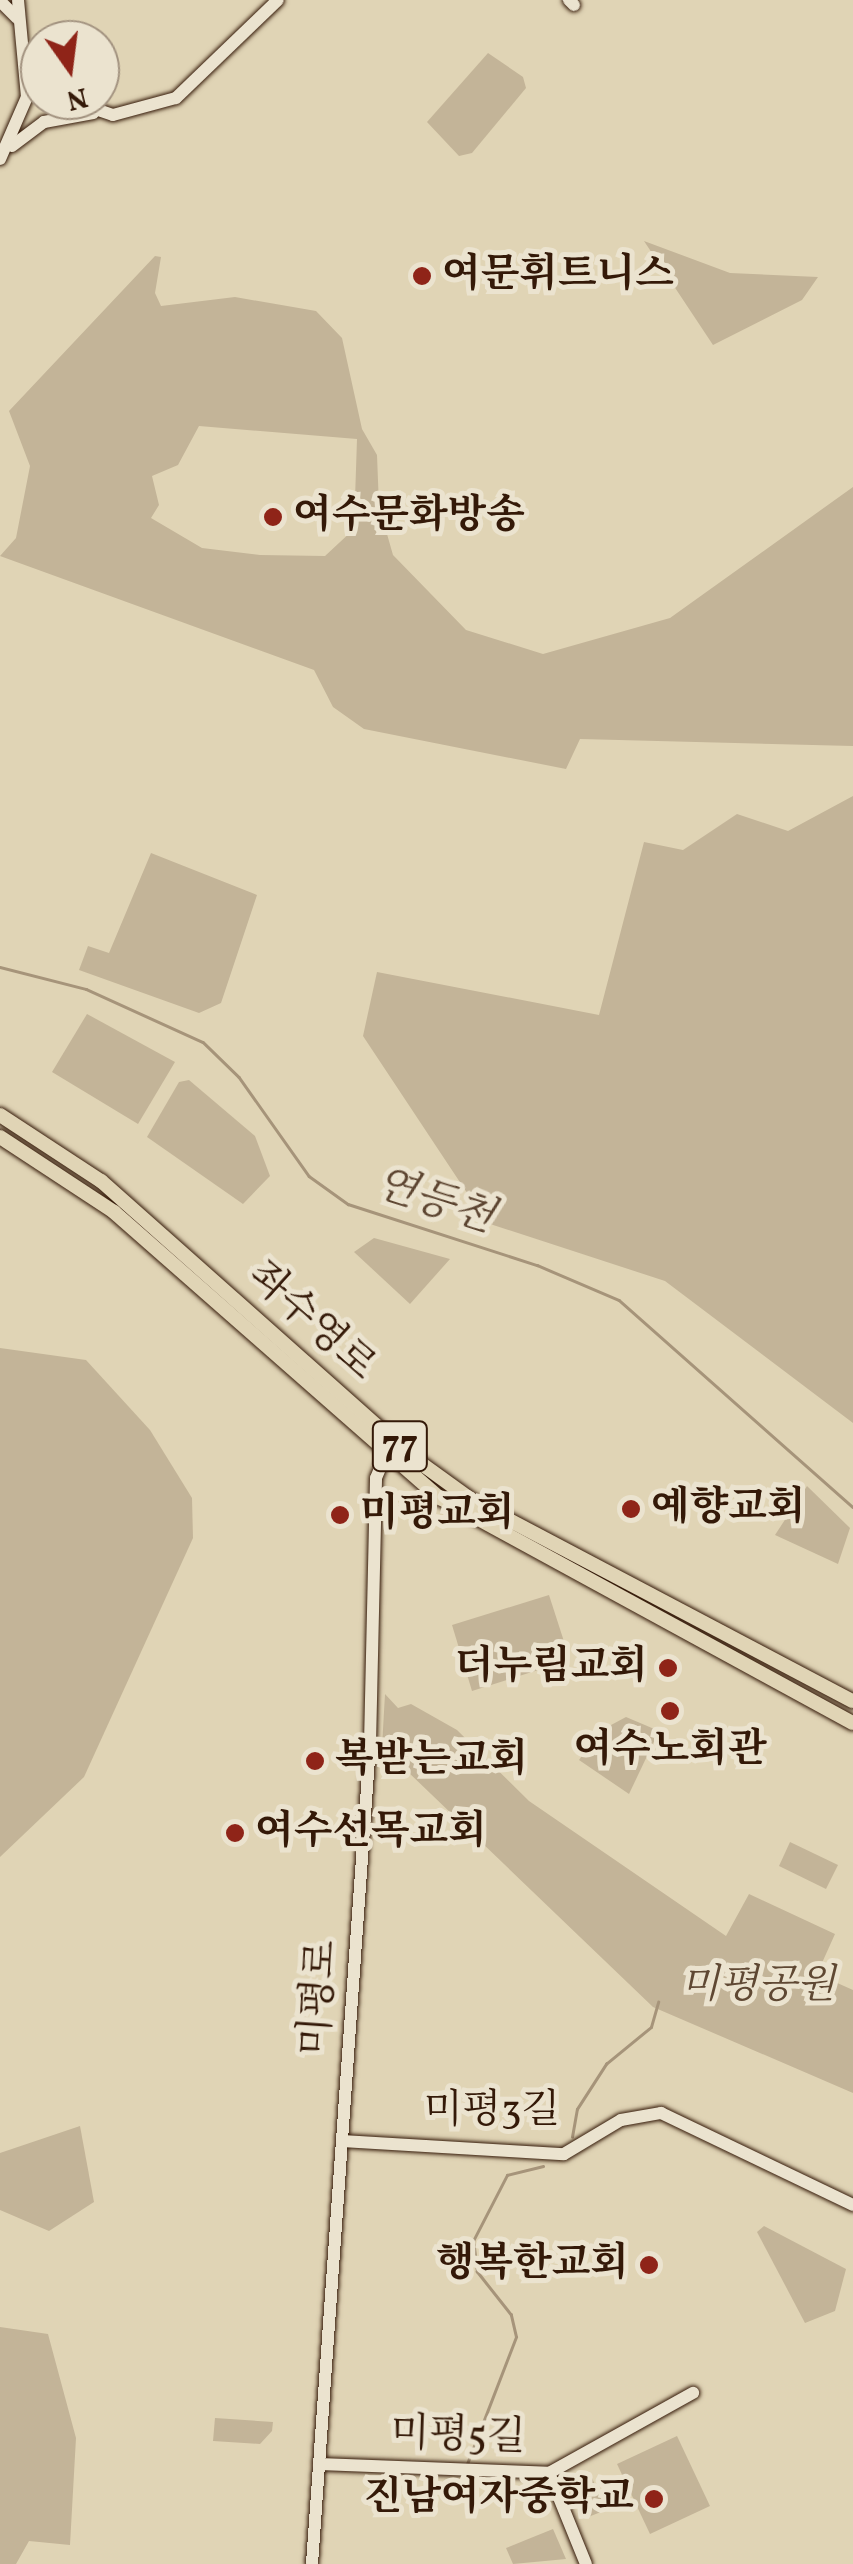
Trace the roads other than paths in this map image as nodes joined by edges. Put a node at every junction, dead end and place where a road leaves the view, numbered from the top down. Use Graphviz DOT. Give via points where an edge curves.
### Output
graph roads {
  1 [pos="18,0"];
  2 [pos="278,0"];
  3 [pos="0,1"];
  4 [pos="17,18"];
  5 [pos="20,28"];
  6 [pos="120,112"];
  7 [pos="20,119"];
  8 [pos="55,120"];
  9 [pos="2,156"];
  10 [pos="0,1115"];
  11 [pos="0,1137"];
  12 [pos="46,1143"];
  13 [pos="36,1158"];
  14 [pos="393,1440"];
  15 [pos="382,1453"];
  16 [pos="450,1484"];
  17 [pos="440,1498"];
  18 [pos="853,1701"];
  19 [pos="853,1723"];
  20 [pos="342,2141"];
  21 [pos="853,2205"];
  22 [pos="693,2393"];
  23 [pos="319,2464"];
  24 [pos="548,2473"];
  25 [pos="312,2564"];
  26 [pos="586,2564"];
  1 -- 4 [label="street"];
  2 -- 6 [label="street" via="176,98"];
  3 -- 4 [label="street"];
  4 -- 5 [label="street"];
  7 -- 9 [label="street"];
  8 -- 9 [label="street"];
  10 -- 12 [label="main road, 좌수영로 / 77"];
  11 -- 13 [label="main road, 좌수영로 / 77"];
  12 -- 13 [label="main road"];
  12 -- 14 [label="main road, 좌수영로 / 77" via="141,1214"];
  13 -- 15 [label="main road, 좌수영로 / 77" via="114,1212"];
  14 -- 15 [label="street"];
  14 -- 16 [label="main road, 좌수영로 / 77"];
  15 -- 17 [label="main road, 좌수영로 / 77"];
  15 -- 20 [label="street, 미평로"];
  16 -- 17 [label="main road"];
  16 -- 18 [label="main road, 좌수영로 / 77" via="724,1639"];
  17 -- 19 [label="main road, 좌수영로 / 77"];
  20 -- 21 [label="street, 미평3길" via="564,2154 621,2120 661,2113"];
  20 -- 23 [label="street, 미평로"];
  22 -- 24 [label="street, 미평5길"];
  23 -- 24 [label="street, 미평5길"];
  23 -- 25 [label="street, 미평로"];
  24 -- 26 [label="street"];
}
